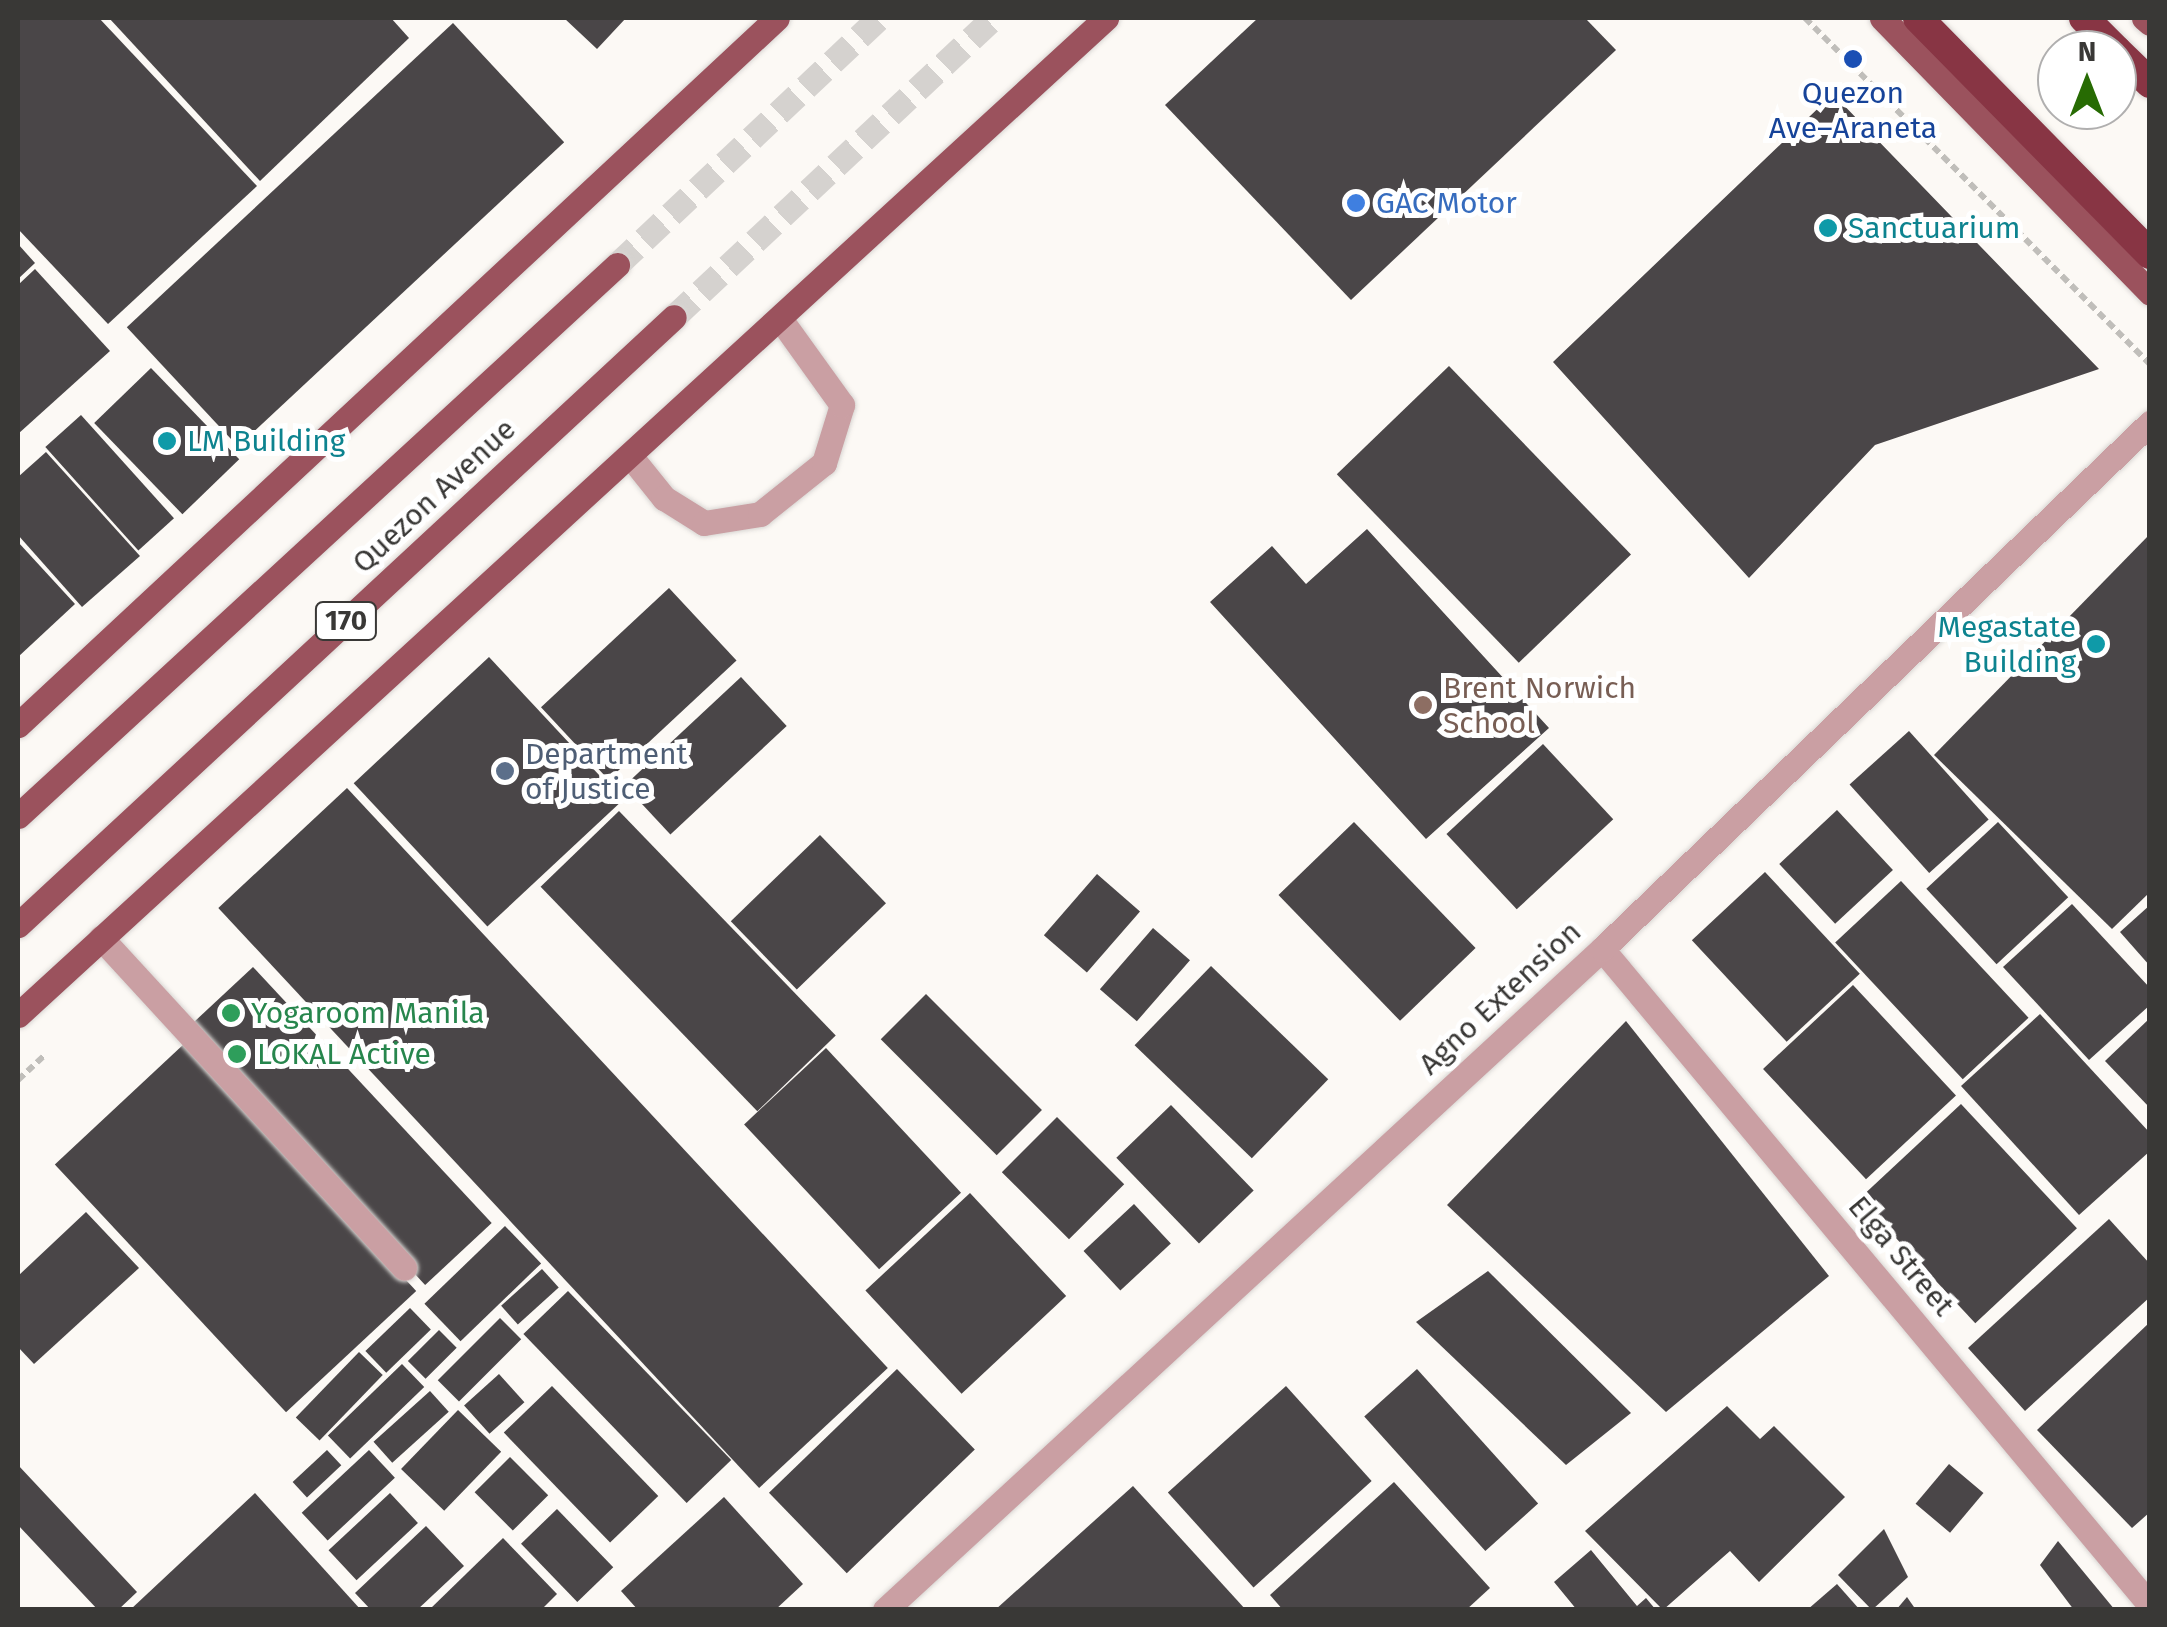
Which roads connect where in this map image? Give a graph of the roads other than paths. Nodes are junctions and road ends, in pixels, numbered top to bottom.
1 (776, 18) edge
2 (1106, 18) edge
3 (1882, 18) edge
4 (1918, 18) edge
5 (2150, 254) edge
6 (617, 265) tunnel mouth
7 (2150, 293) edge
8 (674, 318) tunnel mouth
9 (781, 320) junction
10 (2150, 423) edge
11 (631, 457) junction
12 (18, 726) edge
13 (18, 816) edge
14 (18, 925) edge
15 (101, 938) junction
16 (1602, 948) junction
17 (18, 1015) edge
18 (404, 1268) dead end
19 (2150, 1605) edge
20 (885, 1610) edge

1 - 12 main road
2 - 9 main road
3 - 7 main road
4 - 5 highway
6 - 13 main road, Quezon Avenue / 170
8 - 14 main road, Quezon Avenue / 170
9 - 11 main road
9 - 11 street
10 - 16 street, Agno Extension
11 - 15 main road
15 - 17 main road
15 - 18 street
16 - 19 street, Elga Street
16 - 20 street, Agno Extension

